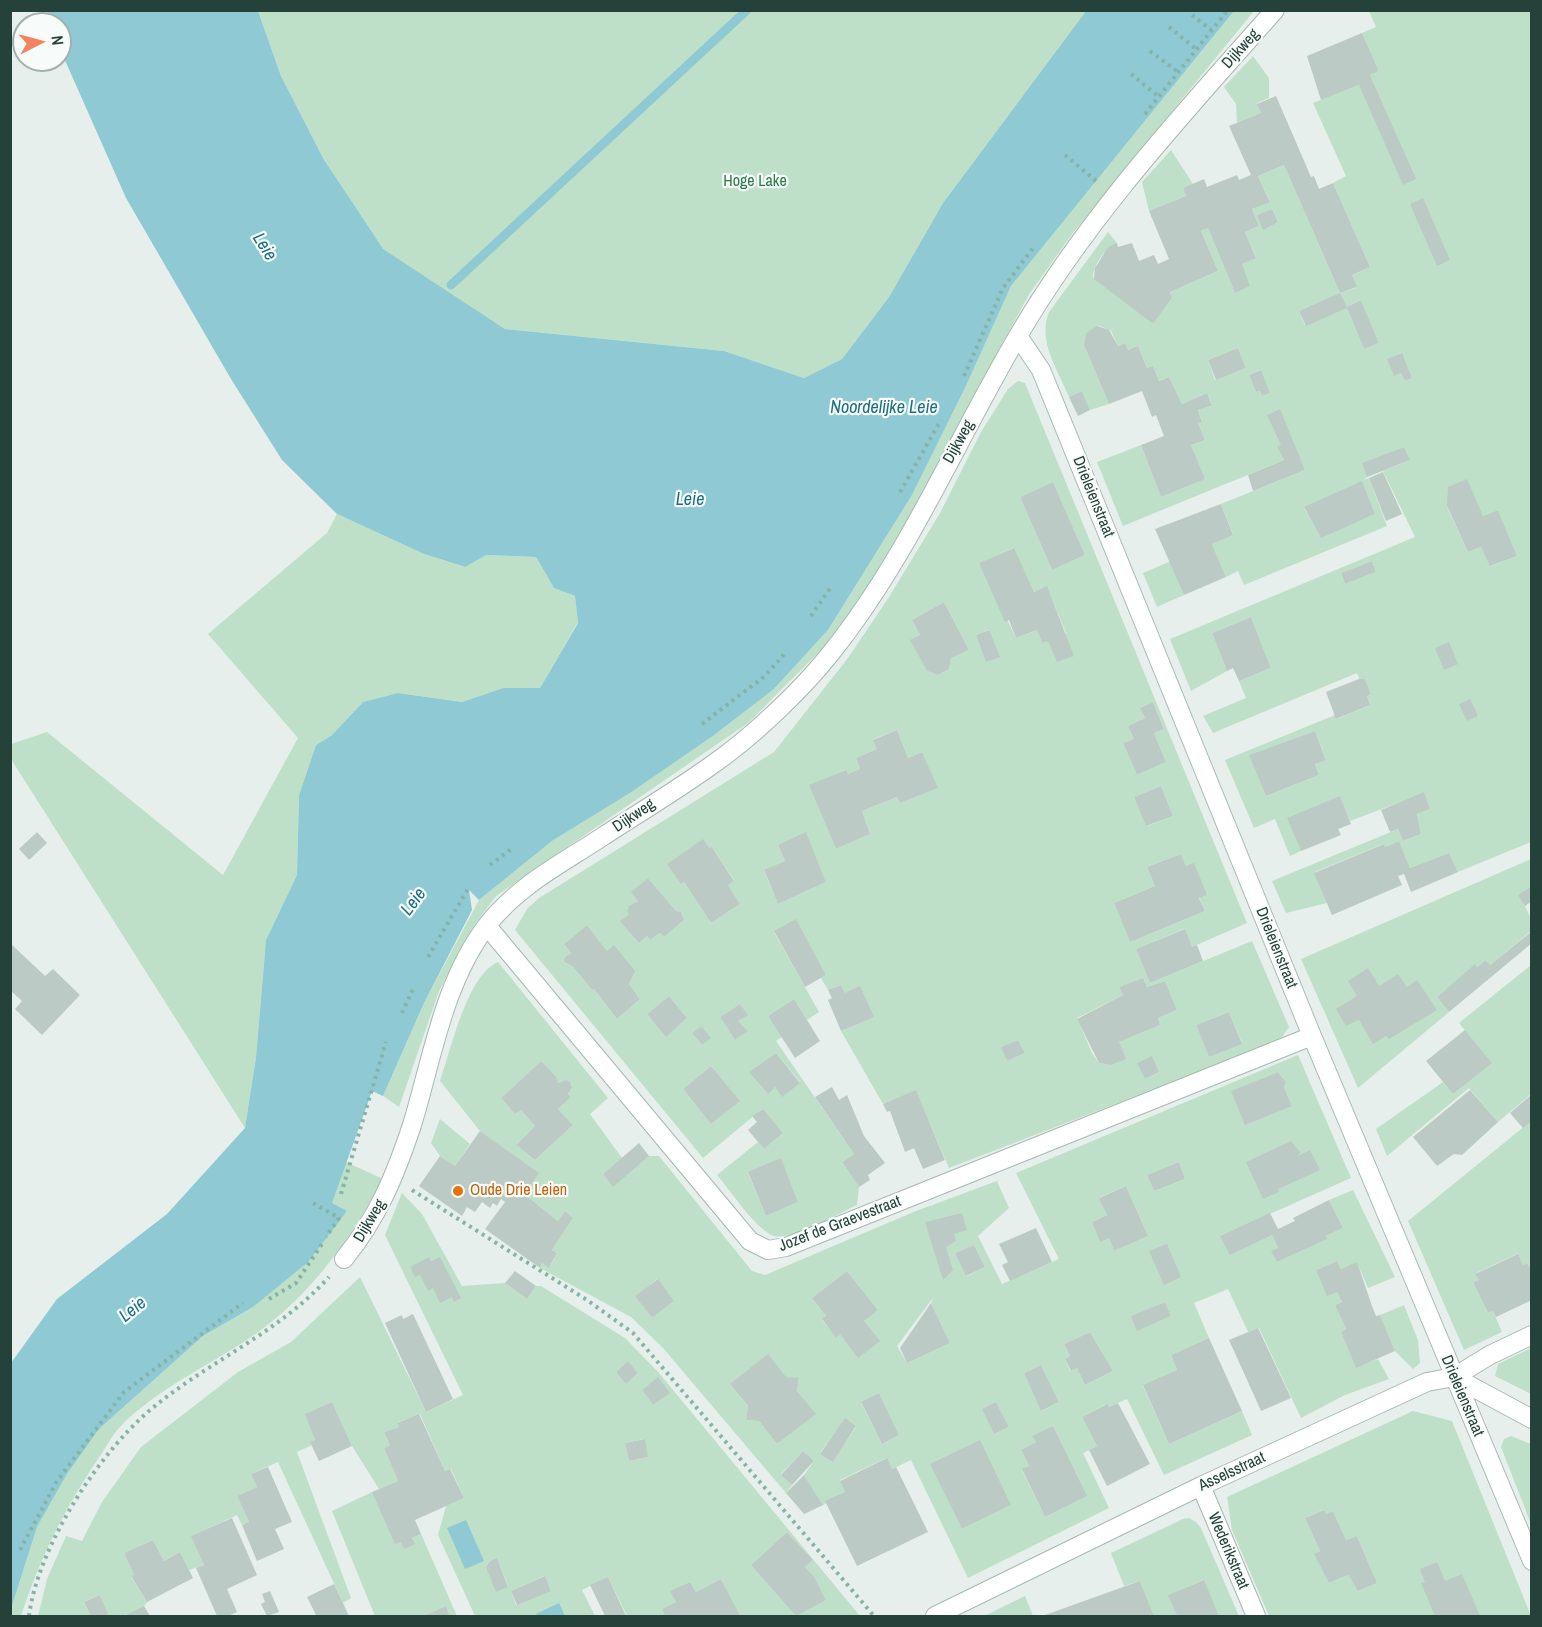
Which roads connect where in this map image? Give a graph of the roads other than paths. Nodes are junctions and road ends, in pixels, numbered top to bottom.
1 (1275, 10) edge
2 (1018, 336) junction
3 (487, 926) junction
4 (1312, 1036) junction
5 (344, 1259) road end
6 (1532, 1335) edge
7 (1454, 1377) junction
8 (1532, 1419) edge
9 (1201, 1486) junction
10 (1532, 1561) edge
11 (935, 1617) edge
12 (1256, 1617) edge

1 - 2 street, Dijkweg
2 - 3 street, Dijkweg
2 - 4 street, Drieleienstraat
3 - 4 street, Jozef de Graevestraat
3 - 5 street, Dijkweg
4 - 7 street, Drieleienstraat
6 - 7 street
7 - 8 street
7 - 9 street, Asselsstraat
7 - 10 street, Drieleienstraat
9 - 11 street, Asselsstraat
9 - 12 street, Wederikstraat

